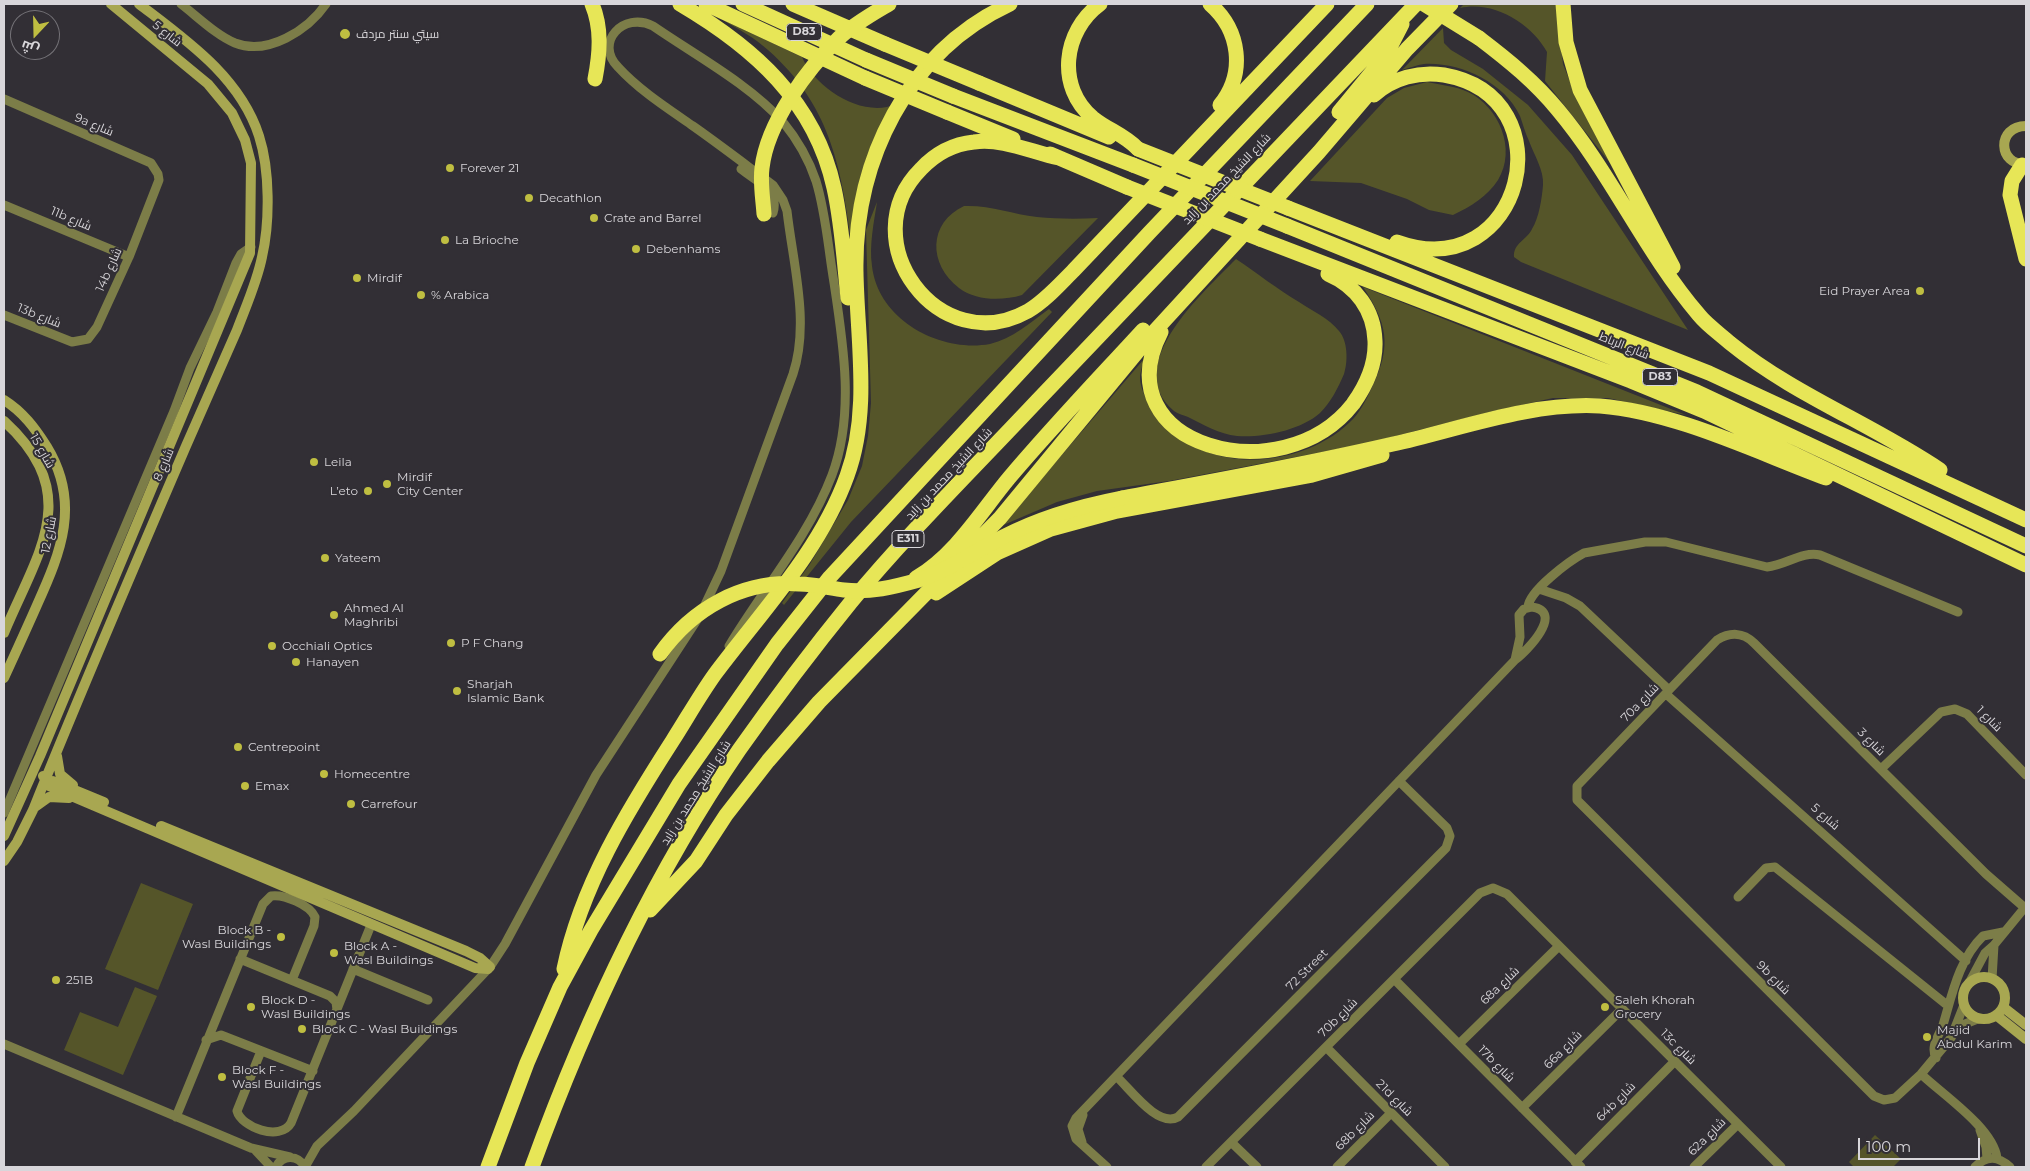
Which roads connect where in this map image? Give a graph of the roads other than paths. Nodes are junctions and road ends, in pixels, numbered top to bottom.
1 (111, 4) edge
2 (139, 4) edge
3 (181, 4) edge
4 (326, 4) edge
5 (680, 4) edge
6 (706, 4) edge
7 (743, 4) edge
8 (793, 4) edge
9 (889, 4) edge
10 (1010, 4) edge
11 (1100, 4) edge
12 (1210, 4) edge
13 (1327, 4) edge
14 (1368, 4) edge
15 (1416, 4) edge
16 (1424, 4) edge
17 (1450, 4) edge
18 (1563, 4) edge
19 (593, 7) edge
20 (1404, 16) junction
21 (220, 72) joint
22 (595, 79) dead end
23 (208, 84) joint
24 (4, 99) edge
25 (680, 118) junction
26 (2026, 126) edge
27 (1204, 132) junction
28 (1138, 149) junction
29 (1319, 152) junction
30 (1059, 158) junction
31 (2024, 164) edge
32 (157, 186) joint
33 (4, 205) edge
34 (767, 214) joint
35 (1352, 234) junction
36 (1260, 240) junction
37 (251, 247) junction
38 (129, 257) junction
39 (2026, 259) edge
40 (1178, 306) junction
41 (4, 315) edge
42 (1700, 316) junction
43 (64, 340) joint
44 (859, 363) junction
45 (6, 402) edge
46 (4, 421) edge
47 (1472, 425) junction
48 (1973, 494) junction
49 (1915, 512) junction
50 (2026, 520) edge
51 (2026, 546) edge
52 (39, 558) joint
53 (2026, 565) edge
54 (906, 583) junction
55 (110, 588) junction
56 (1539, 589) junction
57 (1528, 608) junction
58 (1958, 612) dead end
59 (893, 626) junction
60 (108, 629) junction
61 (4, 630) edge
62 (1735, 634) joint
63 (660, 654) dead end
64 (1515, 660) junction
65 (714, 675) junction
66 (4, 678) edge
67 (1667, 692) junction
68 (59, 710) junction
69 (57, 750) junction
70 (1883, 771) junction
71 (2026, 775) edge
72 (45, 779) junction
73 (1400, 781) junction
74 (28, 784) junction
75 (84, 797) junction
76 (1577, 800) joint
77 (33, 810) junction
78 (4, 813) edge
79 (4, 836) edge
80 (214, 858) junction
81 (4, 861) edge
82 (269, 870) junction
83 (1489, 888) joint
84 (1738, 897) dead end
85 (313, 899) junction
86 (2024, 908) edge
87 (387, 919) junction
88 (640, 920) junction
89 (371, 925) junction
90 (2003, 932) junction
91 (1559, 946) junction
92 (1994, 946) junction
93 (240, 959) junction
94 (1966, 961) junction
95 (489, 968) junction
96 (353, 969) junction
97 (1394, 979) junction
98 (1992, 979) junction
99 (292, 980) junction
100 (1970, 983) junction
101 (560, 987) junction
102 (428, 1000) dead end
103 (1964, 1005) junction
104 (1947, 1006) junction
105 (1622, 1009) junction
106 (337, 1010) junction
107 (2000, 1011) junction
108 (1980, 1018) junction
109 (214, 1020) junction
110 (2026, 1025) edge
111 (1953, 1034) junction
112 (221, 1035) junction
113 (2026, 1039) edge
114 (206, 1040) junction
115 (4, 1044) edge
116 (1459, 1044) junction
117 (1326, 1048) junction
118 (261, 1050) junction
119 (1936, 1058) junction
120 (1674, 1061) junction
121 (312, 1071) junction
122 (1923, 1071) junction
123 (1118, 1077) junction
124 (1522, 1108) junction
125 (1391, 1113) junction
126 (176, 1117) junction
127 (1738, 1124) junction
128 (1976, 1124) junction
129 (1232, 1142) junction
130 (251, 1148) junction
131 (290, 1157) junction
132 (1997, 1158) junction
133 (1987, 1159) junction
134 (1578, 1164) edge
135 (271, 1167) edge
136 (276, 1167) edge
137 (305, 1167) edge
138 (488, 1167) edge
139 (532, 1167) edge
140 (1107, 1167) edge
141 (1206, 1167) edge
142 (1257, 1167) edge
143 (1337, 1167) edge
144 (1445, 1167) edge
145 (1694, 1167) edge
146 (1781, 1167) edge
147 (1975, 1167) edge
148 (2010, 1167) edge

1 - 23 street, شارع 5
2 - 21 street, شارع 5
3 - 4 street
5 - 44 highway
6 - 30 highway, bridge
7 - 51 highway, شارع الرباط / D83, bridge
8 - 28 highway, شارع الرباط / D83, bridge
9 - 34 highway, bridge
10 - 44 highway
11 - 28 highway
12 - 27 highway
13 - 27 highway
14 - 101 highway, شارع الشيخ محمد بن زايد / E311
15 - 20 highway, شارع الشيخ محمد بن زايد / E311
16 - 42 highway, bridge
17 - 29 highway
18 - 42 highway
19 - 22 highway
20 - 54 highway
20 - 88 highway, شارع الشيخ محمد بن زايد / E311
21 - 60 street, شارع 8
23 - 37 street, شارع 8
24 - 32 street, 9a شارع
25 - 34 street
25 - 65 street
25 - 95 street
26 - 31 street
27 - 30 highway
28 - 35 highway, شارع الرباط / D83, bridge
29 - 35 highway
29 - 40 highway
30 - 36 highway, bridge
31 - 39 highway
32 - 38 street, 14b شارع
33 - 38 street, 11b شارع
35 - 48 highway, شارع الرباط / D83
36 - 40 highway
36 - 49 highway
37 - 55 street, شارع 8
37 - 78 street
38 - 43 street, 14b شارع
40 - 59 highway
41 - 43 street, 13b شارع
42 - 48 highway
44 - 65 highway
45 - 66 street, شارع 12
46 - 52 street, شارع 15
47 - 49 highway
47 - 54 highway, bridge
47 - 59 highway
48 - 50 highway, شارع الرباط / D83
49 - 53 highway
52 - 61 street, شارع 12
54 - 63 highway, bridge
55 - 60 street
55 - 68 street, شارع 8
56 - 57 street
56 - 58 street
56 - 67 street, شارع 5
57 - 64 street
57 - 64 street
59 - 88 highway
60 - 69 street, شارع 8
62 - 67 street, 70a شارع
62 - 70 street, شارع 3
64 - 73 street
65 - 101 highway
67 - 76 street, 70a شارع
67 - 94 street, شارع 5
68 - 72 street
68 - 74 street, شارع 8
69 - 72 street, شارع 8
69 - 75 street
70 - 71 street, شارع 1
70 - 86 street, شارع 3
72 - 74 street
72 - 75 street
72 - 77 street, شارع 8
73 - 123 street
73 - 123 street, 72 Street
74 - 79 street, شارع 8
75 - 77 street
75 - 80 street
75 - 82 street
76 - 122 street, 9b شارع
77 - 81 street, شارع 8
80 - 82 street
80 - 85 street
82 - 87 street
83 - 91 street, 13c شارع
83 - 97 street, 70b شارع
84 - 104 street
85 - 87 street
85 - 89 street
86 - 90 street
87 - 95 street
88 - 139 highway, شارع الشيخ محمد بن زايد / E311
89 - 95 street
89 - 96 street
90 - 92 street
90 - 94 street
91 - 105 street, 13c شارع
91 - 116 street, 68a شارع
92 - 98 street
92 - 100 street
93 - 99 street
93 - 99 street
93 - 109 street
94 - 104 street
95 - 137 street
96 - 102 street
96 - 106 street
97 - 116 street, 17b شارع
97 - 117 street, 70b شارع
98 - 100 street
98 - 107 street
99 - 106 street
100 - 103 street
101 - 138 highway, شارع الشيخ محمد بن زايد / E311
103 - 108 street
103 - 111 street, 9b شارع
104 - 119 street
105 - 120 street, 13c شارع
105 - 124 street, 66a شارع
106 - 121 street
107 - 108 street
107 - 110 street
107 - 113 street
108 - 111 street, 9b شارع
109 - 112 street
109 - 114 street
111 - 119 street, 9b شارع
112 - 114 street
112 - 118 street
114 - 126 street
115 - 126 street
116 - 124 street, 17b شارع
117 - 125 street, 21d شارع
117 - 129 street, 70b شارع
118 - 121 street
118 - 121 street
119 - 122 street, 9b شارع
120 - 127 street, 13c شارع
120 - 134 street, 64b شارع
122 - 128 street
123 - 140 street
124 - 134 street, 17b شارع
125 - 143 street, 68b شارع
125 - 144 street, 21d شارع
126 - 130 street
127 - 145 street, 62a شارع
127 - 146 street, 13c شارع
128 - 132 street
128 - 133 street
129 - 141 street, 70b شارع
129 - 142 street
130 - 131 street
130 - 135 street
131 - 136 street
131 - 137 street
132 - 133 street
132 - 148 street
133 - 147 street

